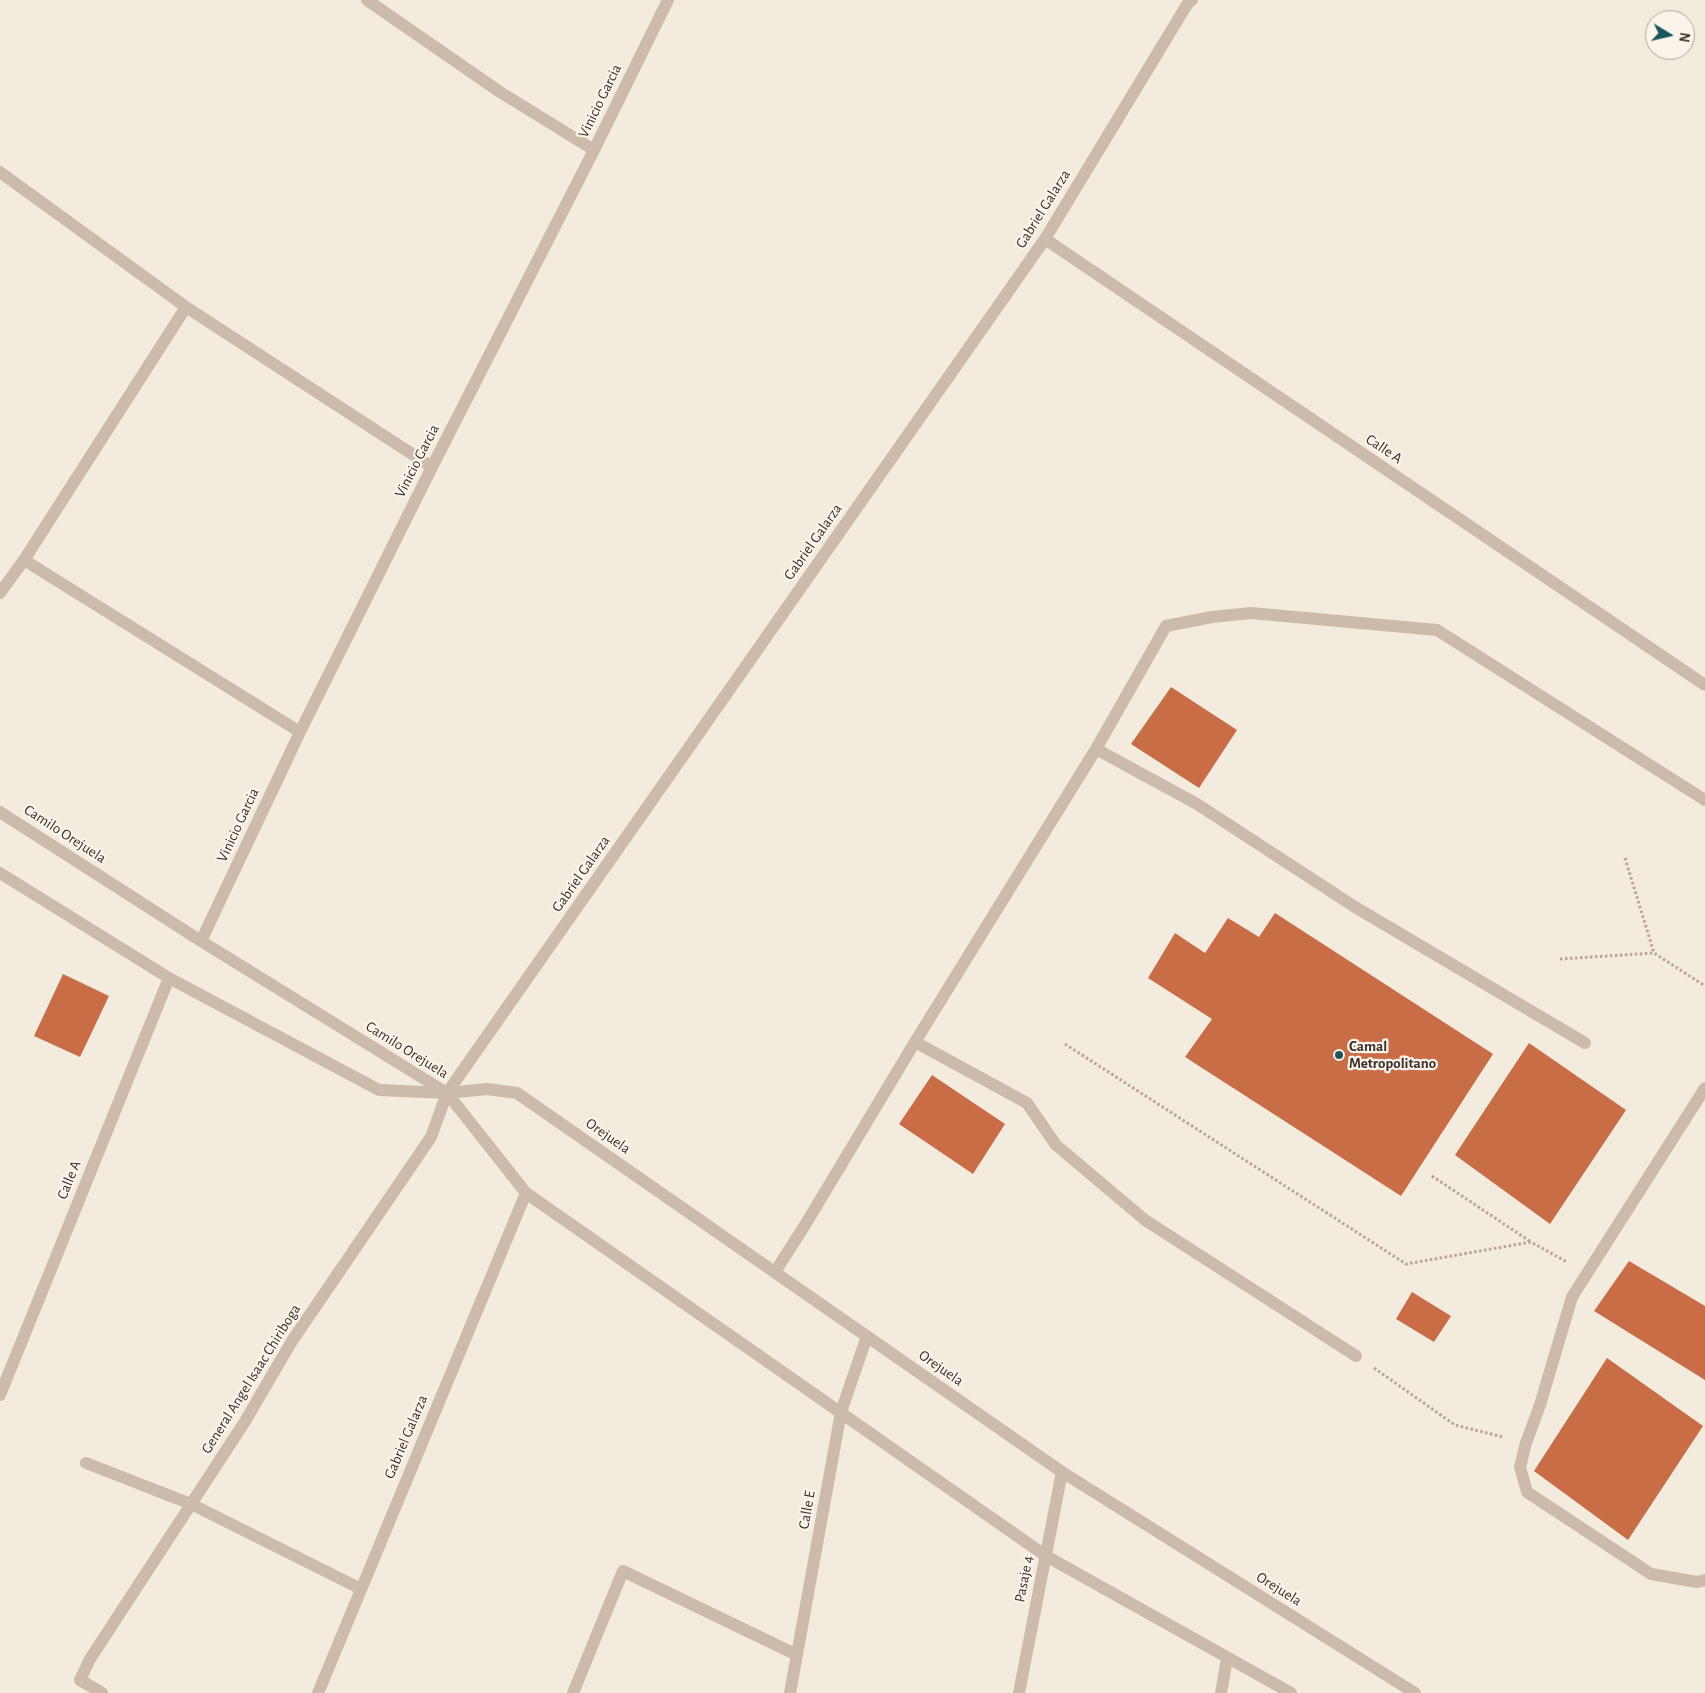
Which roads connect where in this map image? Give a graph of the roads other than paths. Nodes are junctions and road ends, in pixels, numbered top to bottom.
1 (367, 0) edge
2 (668, 0) edge
3 (1188, 1) edge
4 (594, 150) junction
5 (0, 172) edge
6 (1045, 239) junction
7 (186, 307) junction
8 (432, 466) junction
9 (24, 560) junction
10 (0, 592) edge
11 (1705, 685) edge
12 (300, 732) junction
13 (1096, 749) junction
14 (1705, 800) edge
15 (0, 812) edge
16 (0, 873) edge
17 (201, 941) junction
18 (169, 978) junction
19 (915, 1042) junction
20 (1585, 1043) dead end
21 (1705, 1088) edge
22 (447, 1093) junction
23 (526, 1193) junction
24 (775, 1272) junction
25 (867, 1336) junction
26 (1356, 1356) road end
27 (0, 1395) edge
28 (841, 1412) junction
29 (86, 1463) dead end
30 (1062, 1472) junction
31 (191, 1504) junction
32 (1046, 1556) junction
33 (1705, 1580) edge
34 (361, 1589) junction
35 (797, 1655) junction
36 (1227, 1659) junction
37 (102, 1693) edge
38 (318, 1693) edge
39 (573, 1693) edge
40 (790, 1693) edge
41 (1019, 1693) edge
42 (1221, 1693) edge
43 (1291, 1693) edge
44 (1415, 1693) edge

1 - 4 street
2 - 4 street, Vinicio Garcia
3 - 6 street, Gabriel Galarza
4 - 8 street, Vinicio Garcia
5 - 7 street
6 - 11 street, Calle A
6 - 22 street, Gabriel Galarza
7 - 8 street
7 - 9 street
8 - 12 street, Vinicio Garcia
9 - 10 street
9 - 12 street
12 - 17 street, Vinicio Garcia
13 - 14 street
13 - 19 street
13 - 20 street
15 - 17 street, Camilo Orejuela
16 - 18 street, Camilo Orejuela
17 - 22 street, Camilo Orejuela
18 - 22 street, Camilo Orejuela
18 - 27 street, Calle A
19 - 24 street
19 - 26 street
21 - 33 street
22 - 23 street
22 - 24 street, Orejuela
22 - 31 street, General Angel Isaac Chiriboga
23 - 28 street
23 - 34 street, Gabriel Galarza
24 - 25 street, Orejuela
25 - 28 street, Calle E
25 - 30 street, Orejuela
28 - 32 street
28 - 35 street, Calle E
29 - 31 street
30 - 32 street, Pasaje 4
30 - 44 street, Orejuela
31 - 34 street
31 - 37 street, General Angel Isaac Chiriboga
32 - 36 street
32 - 41 street, Pasaje 4
34 - 38 street, Gabriel Galarza
35 - 39 street
35 - 40 street, Calle E
36 - 42 street
36 - 43 street

